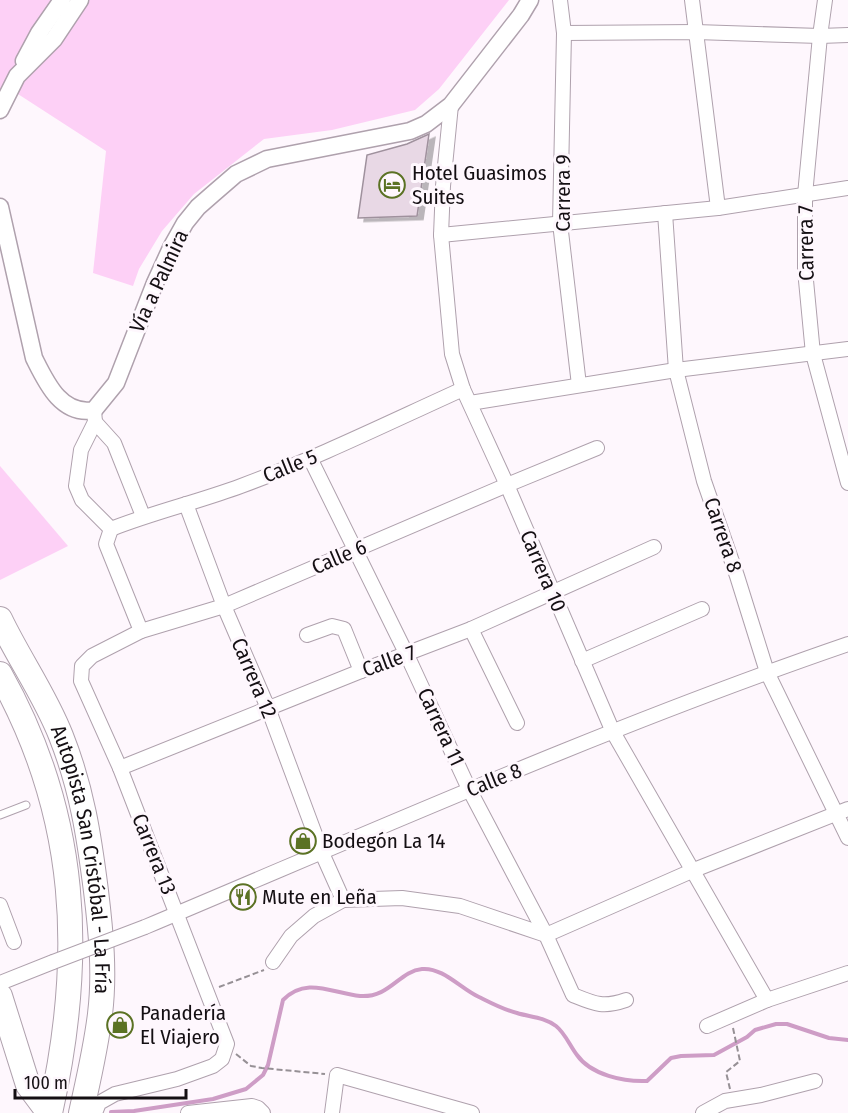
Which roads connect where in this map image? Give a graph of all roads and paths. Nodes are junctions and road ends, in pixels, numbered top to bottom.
1 (62, 0) edge
2 (80, 0) edge
3 (530, 0) edge
4 (560, 0) edge
5 (692, 0) edge
6 (825, 0) edge
7 (696, 32) junction
8 (564, 33) junction
9 (848, 35) edge
10 (820, 36) junction
11 (17, 76) junction
12 (451, 105) junction
13 (0, 110) edge
14 (848, 189) edge
15 (805, 195) junction
16 (0, 207) edge
17 (718, 208) junction
18 (665, 213) junction
19 (560, 223) junction
20 (441, 235) junction
21 (848, 349) edge
22 (813, 354) junction
23 (676, 370) junction
24 (579, 385) junction
25 (463, 388) junction
26 (470, 403) junction
27 (94, 416) junction
28 (597, 448) dead end
29 (310, 458) junction
30 (848, 483) edge
31 (507, 485) junction
32 (186, 504) junction
33 (143, 516) junction
34 (111, 529) junction
35 (654, 547) dead end
36 (356, 549) junction
37 (552, 592) junction
38 (224, 606) junction
39 (702, 609) dead end
40 (0, 619) edge
41 (471, 629) junction
42 (141, 631) junction
43 (307, 636) dead end
44 (848, 644) edge
45 (407, 655) junction
46 (582, 661) junction
47 (82, 666) joint
48 (361, 670) junction
49 (767, 672) junction
50 (0, 674) edge
51 (268, 708) junction
52 (517, 723) dead end
53 (613, 732) junction
54 (120, 768) junction
55 (469, 789) junction
56 (26, 805) dead end
57 (841, 812) edge
58 (0, 815) edge
59 (848, 838) edge
60 (321, 853) junction
61 (694, 870) junction
62 (343, 900) junction
63 (0, 905) edge
64 (178, 914) junction
65 (546, 935) junction
66 (14, 942) dead end
67 (273, 962) joint
68 (848, 973) edge
69 (0, 983) edge
70 (205, 992) junction
71 (0, 996) edge
72 (626, 1000) dead end
73 (767, 1000) junction
74 (707, 1026) dead end
75 (735, 1035) dead end
76 (227, 1044) junction
77 (337, 1075) junction
78 (814, 1081) dead end
79 (729, 1104) edge
80 (49, 1113) edge
81 (81, 1113) edge
82 (95, 1113) edge
83 (188, 1113) edge
84 (263, 1113) edge
85 (332, 1113) edge
86 (472, 1113) edge
87 (703, 1113) edge

1 - 11 street
2 - 11 street
3 - 12 street, Vía a Palmira
4 - 8 street, Carrera 9
5 - 7 street
6 - 10 street, Carrera 7
7 - 8 street
7 - 10 street
7 - 17 street
8 - 19 street, Carrera 9
9 - 10 street
10 - 15 street, Carrera 7
11 - 13 street
12 - 20 street, Carrera 10
12 - 27 street, Vía a Palmira
14 - 15 street
15 - 17 street
15 - 22 street, Carrera 7
16 - 27 street
17 - 18 street
18 - 19 street
18 - 23 street, Carrera 8
19 - 20 street
19 - 24 street, Carrera 9
20 - 25 street, Carrera 10
21 - 22 street
22 - 23 street
22 - 30 street, Carrera 7
23 - 24 street
23 - 49 street, Carrera 8
24 - 26 street
25 - 26 street, Carrera 10
25 - 29 street, Calle 5
26 - 31 street, Carrera 10
27 - 33 street
27 - 34 street
28 - 31 street, Calle 6
29 - 32 street, Calle 5
29 - 36 street, Carrera 11
31 - 36 street, Calle 6
31 - 37 street, Carrera 10
32 - 33 street, Calle 5
32 - 38 street, Carrera 12
33 - 34 street, Calle 5
34 - 42 street
35 - 37 street, Calle 7
36 - 38 street, Calle 6
36 - 45 street, Carrera 11
37 - 41 street, Calle 7
37 - 46 street, Carrera 10
38 - 42 street, Calle 6
38 - 51 street, Carrera 12
39 - 46 street
40 - 81 highway, Autopista San Cristóbal - La Fría
41 - 45 street, Calle 7
41 - 52 street
42 - 47 street, Calle 6
43 - 48 street
44 - 49 street, Calle 8
45 - 48 street, Calle 7
45 - 55 street, Carrera 11
46 - 53 street, Carrera 10
47 - 54 street, Carrera 13
48 - 51 street, Calle 7
49 - 53 street, Calle 8
49 - 57 street, Carrera 8
50 - 80 highway, Autopista San Cristóbal - La Fría
51 - 54 street, Calle 7
51 - 60 street, Carrera 12
53 - 55 street, Calle 8
53 - 61 street, Carrera 10
54 - 64 street, Carrera 13
55 - 60 street, Calle 8
55 - 65 street, Carrera 11
56 - 58 lane
57 - 59 street, Carrera 8
57 - 61 street
60 - 62 street, Carrera 12
60 - 64 street, Calle 8
61 - 65 street
61 - 73 street, Carrera 10
62 - 65 street
62 - 67 street
63 - 66 street
64 - 69 street, Calle 8, bridge
64 - 70 street, Carrera 13
65 - 72 street, Carrera 11
67 - 70 path
68 - 73 street
70 - 76 street, Carrera 13
71 - 80 highway
73 - 74 street
75 - 79 path
76 - 77 path
76 - 82 street
77 - 85 street
77 - 86 street
78 - 79 street
79 - 87 street
83 - 84 street

